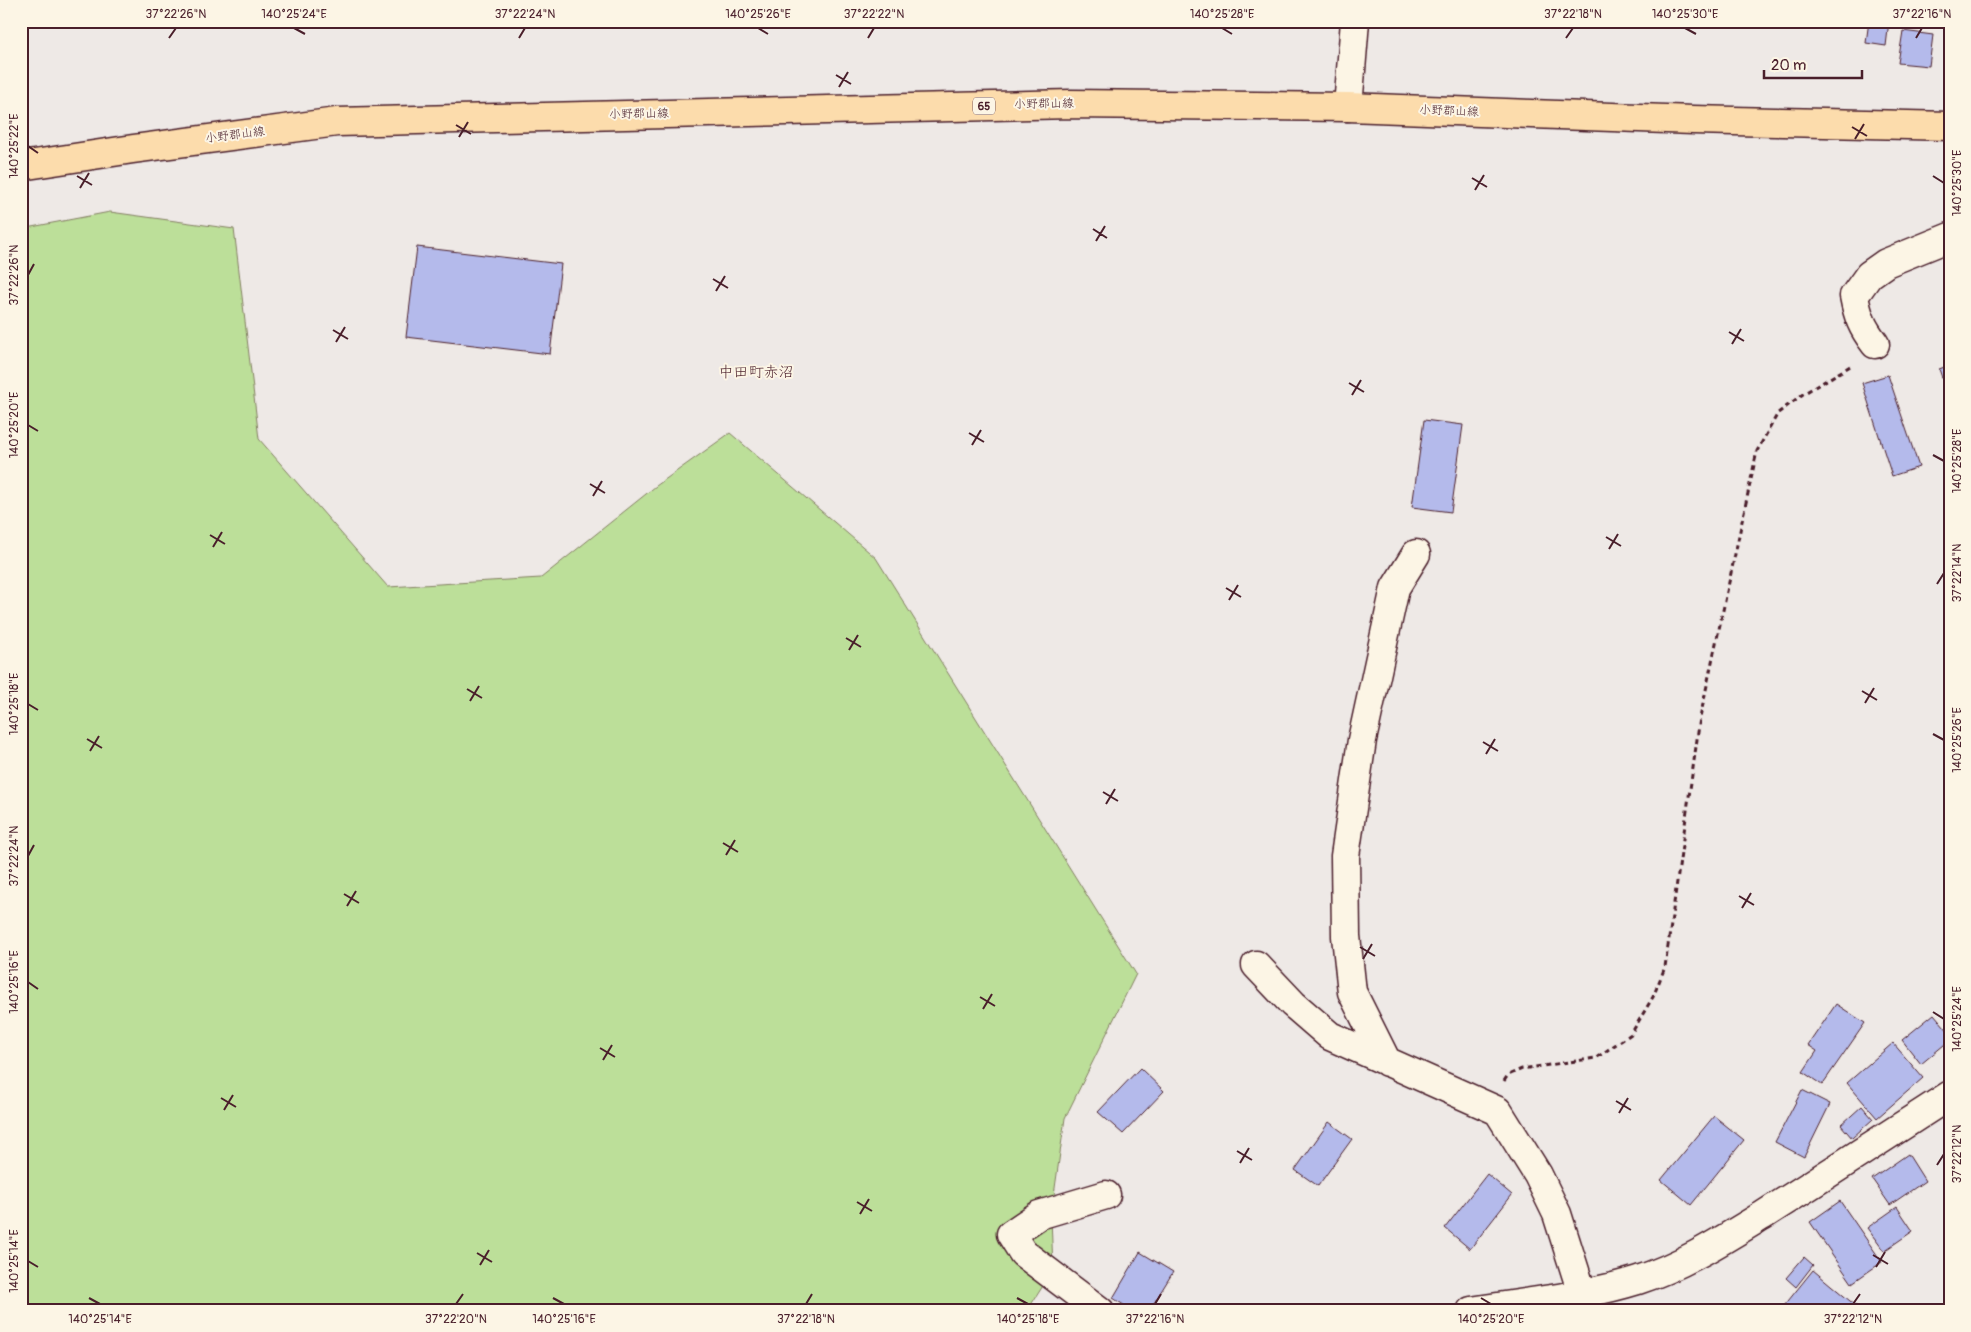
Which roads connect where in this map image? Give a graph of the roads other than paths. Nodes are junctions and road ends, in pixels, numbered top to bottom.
1 (1355, 21) edge
2 (1348, 107) junction
3 (1950, 126) edge
4 (21, 166) edge
5 (1950, 237) edge
6 (1875, 344) road end
7 (1416, 554) dead end
8 (1256, 965) dead end
9 (1387, 1062) junction
10 (1950, 1095) edge
11 (1106, 1195) dead end
12 (1582, 1293) junction
13 (1100, 1311) edge
14 (1471, 1311) edge

1 - 2 street
2 - 3 main road, 小野郡山線 / 65
2 - 4 main road, 小野郡山線 / 65
5 - 6 street
7 - 9 street
8 - 9 street
9 - 12 street
10 - 12 street
11 - 13 street
12 - 14 street

